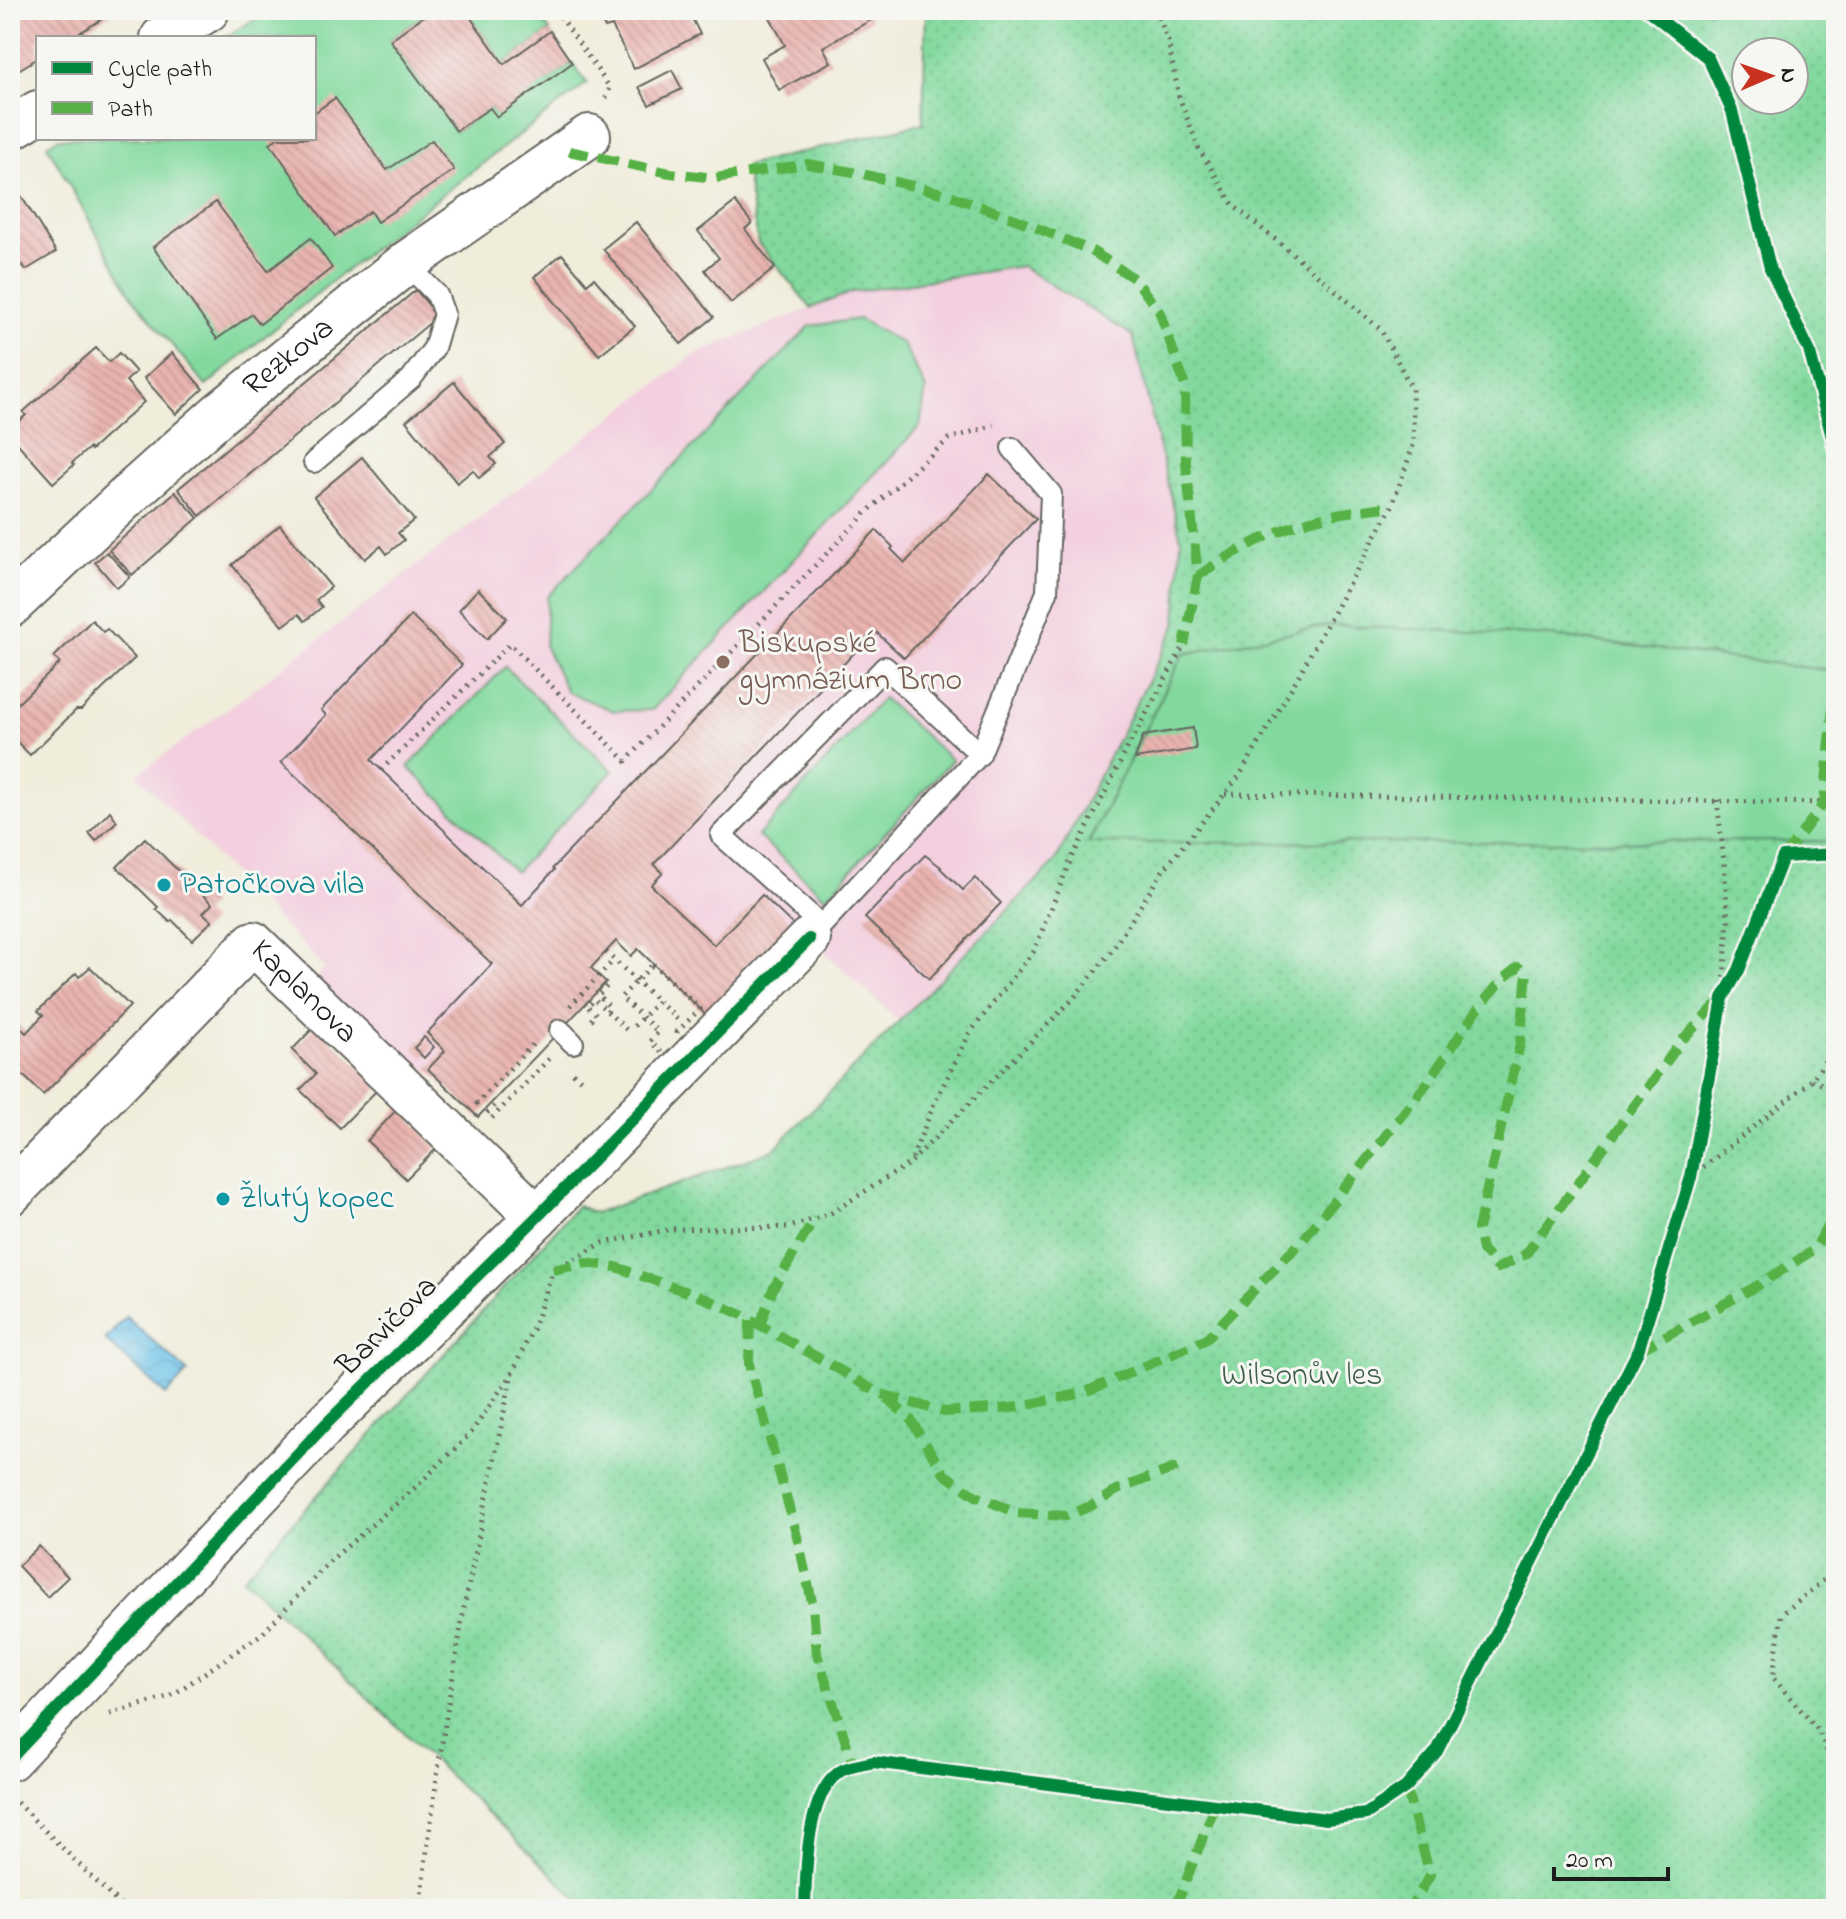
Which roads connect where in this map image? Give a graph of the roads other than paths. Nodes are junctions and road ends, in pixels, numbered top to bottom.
1 (208, 10) edge
2 (165, 36) edge
3 (36, 113) edge
4 (10, 129) edge
5 (589, 136) dead end
6 (406, 263) junction
7 (1012, 448) road end
8 (314, 462) dead end
9 (10, 606) edge
10 (980, 754) junction
11 (815, 932) junction
12 (10, 1194) edge
13 (537, 1217) junction
14 (10, 1759) edge

1 - 2 street
3 - 4 street
5 - 6 street, Rezkova
6 - 8 lane
6 - 9 street, Rezkova
7 - 10 lane
10 - 11 lane
10 - 11 lane
11 - 13 street, Barvičova
12 - 13 street, Kaplanova
13 - 14 street, Barvičova

